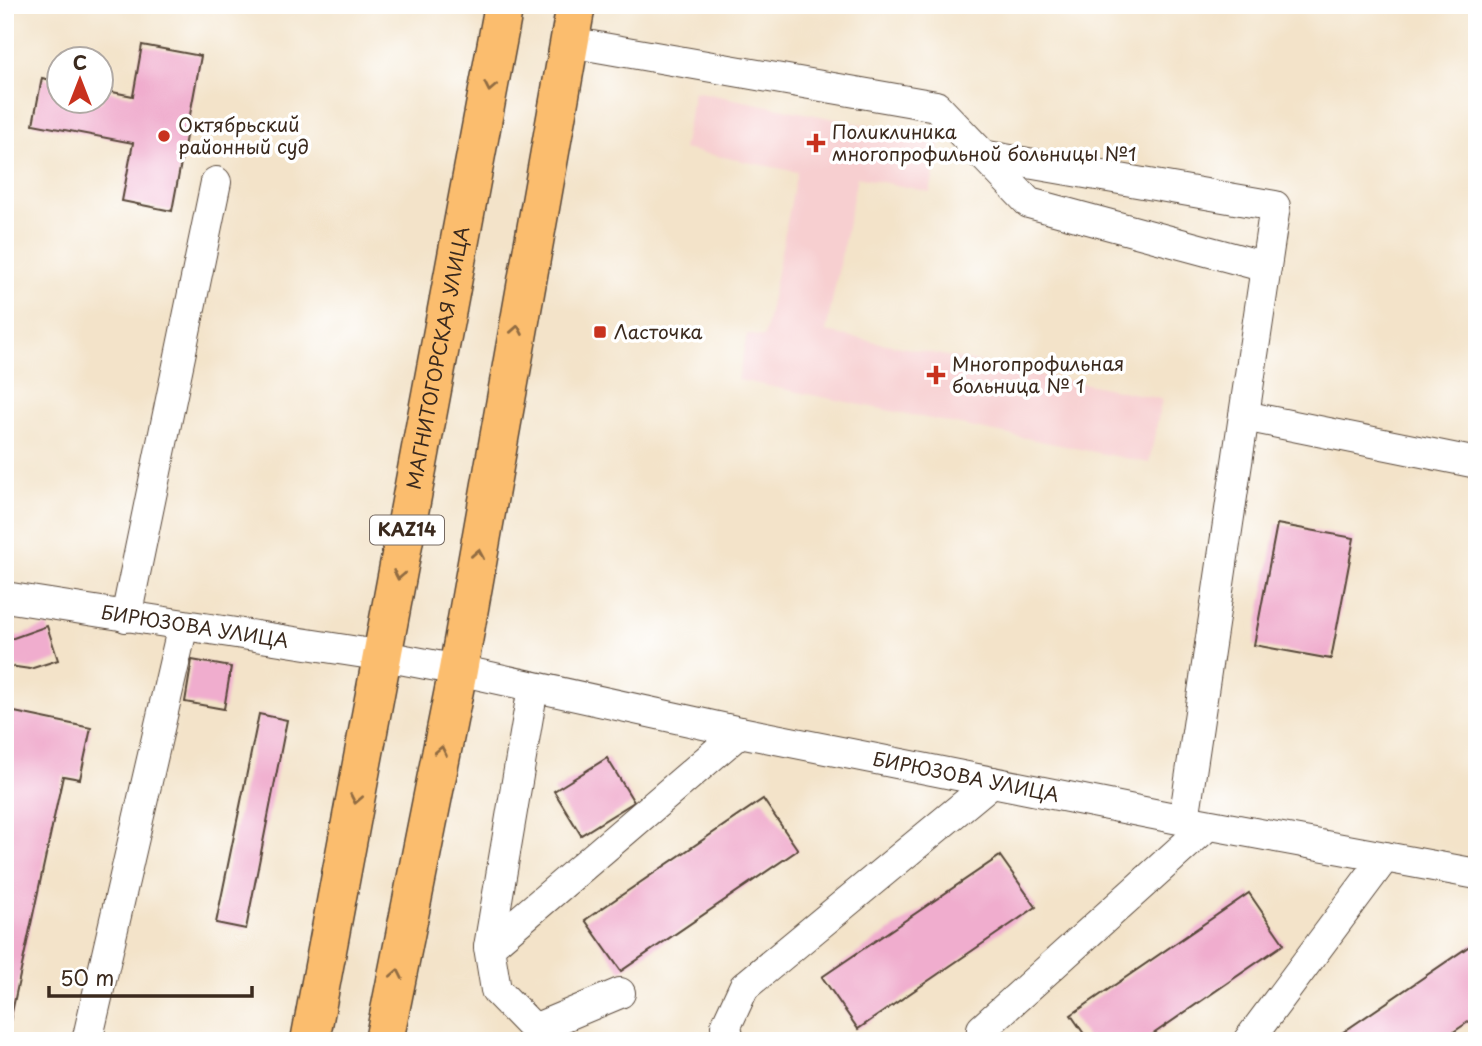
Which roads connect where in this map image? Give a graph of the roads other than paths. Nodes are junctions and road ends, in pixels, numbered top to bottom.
1 (504, 5) edge
2 (576, 5) edge
3 (569, 42) junction
4 (982, 155) junction
5 (216, 183) dead end
6 (1266, 267) junction
7 (1244, 416) junction
8 (1477, 463) edge
9 (5, 597) edge
10 (127, 617) junction
11 (183, 625) junction
12 (384, 656) junction
13 (458, 670) junction
14 (533, 687) junction
15 (740, 732) junction
16 (992, 782) junction
17 (1196, 822) junction
18 (1385, 857) junction
19 (1477, 874) edge
20 (489, 947) junction
21 (620, 993) dead end
22 (87, 1041) edge
23 (310, 1041) edge
24 (384, 1041) edge
25 (729, 1041) edge
26 (981, 1041) edge
27 (1248, 1041) edge

1 -> 12 main road, МАГНИТОГОРСКАЯ УЛИЦА / KAZ14
2 - 3 main road
3 - 4 street
13 -> 3 main road
4 - 6 street
4 - 6 street
5 - 10 street
6 - 7 street
7 - 8 street
7 - 17 street
9 - 10 street, БИРЮЗОВА УЛИЦА
10 - 11 street, БИРЮЗОВА УЛИЦА
11 - 12 street, БИРЮЗОВА УЛИЦА
11 - 22 street
12 - 13 street, БИРЮЗОВА УЛИЦА
12 -> 23 main road, МАГНИТОГОРСКАЯ УЛИЦА / KAZ14
13 - 14 street, БИРЮЗОВА УЛИЦА
24 -> 13 main road
14 - 15 street, БИРЮЗОВА УЛИЦА
14 - 20 street
15 - 16 street, БИРЮЗОВА УЛИЦА
15 - 20 street
16 - 17 street, БИРЮЗОВА УЛИЦА
16 - 25 street
17 - 18 street, БИРЮЗОВА УЛИЦА
17 - 26 street
18 - 19 street, БИРЮЗОВА УЛИЦА
18 - 27 street
20 - 21 street

